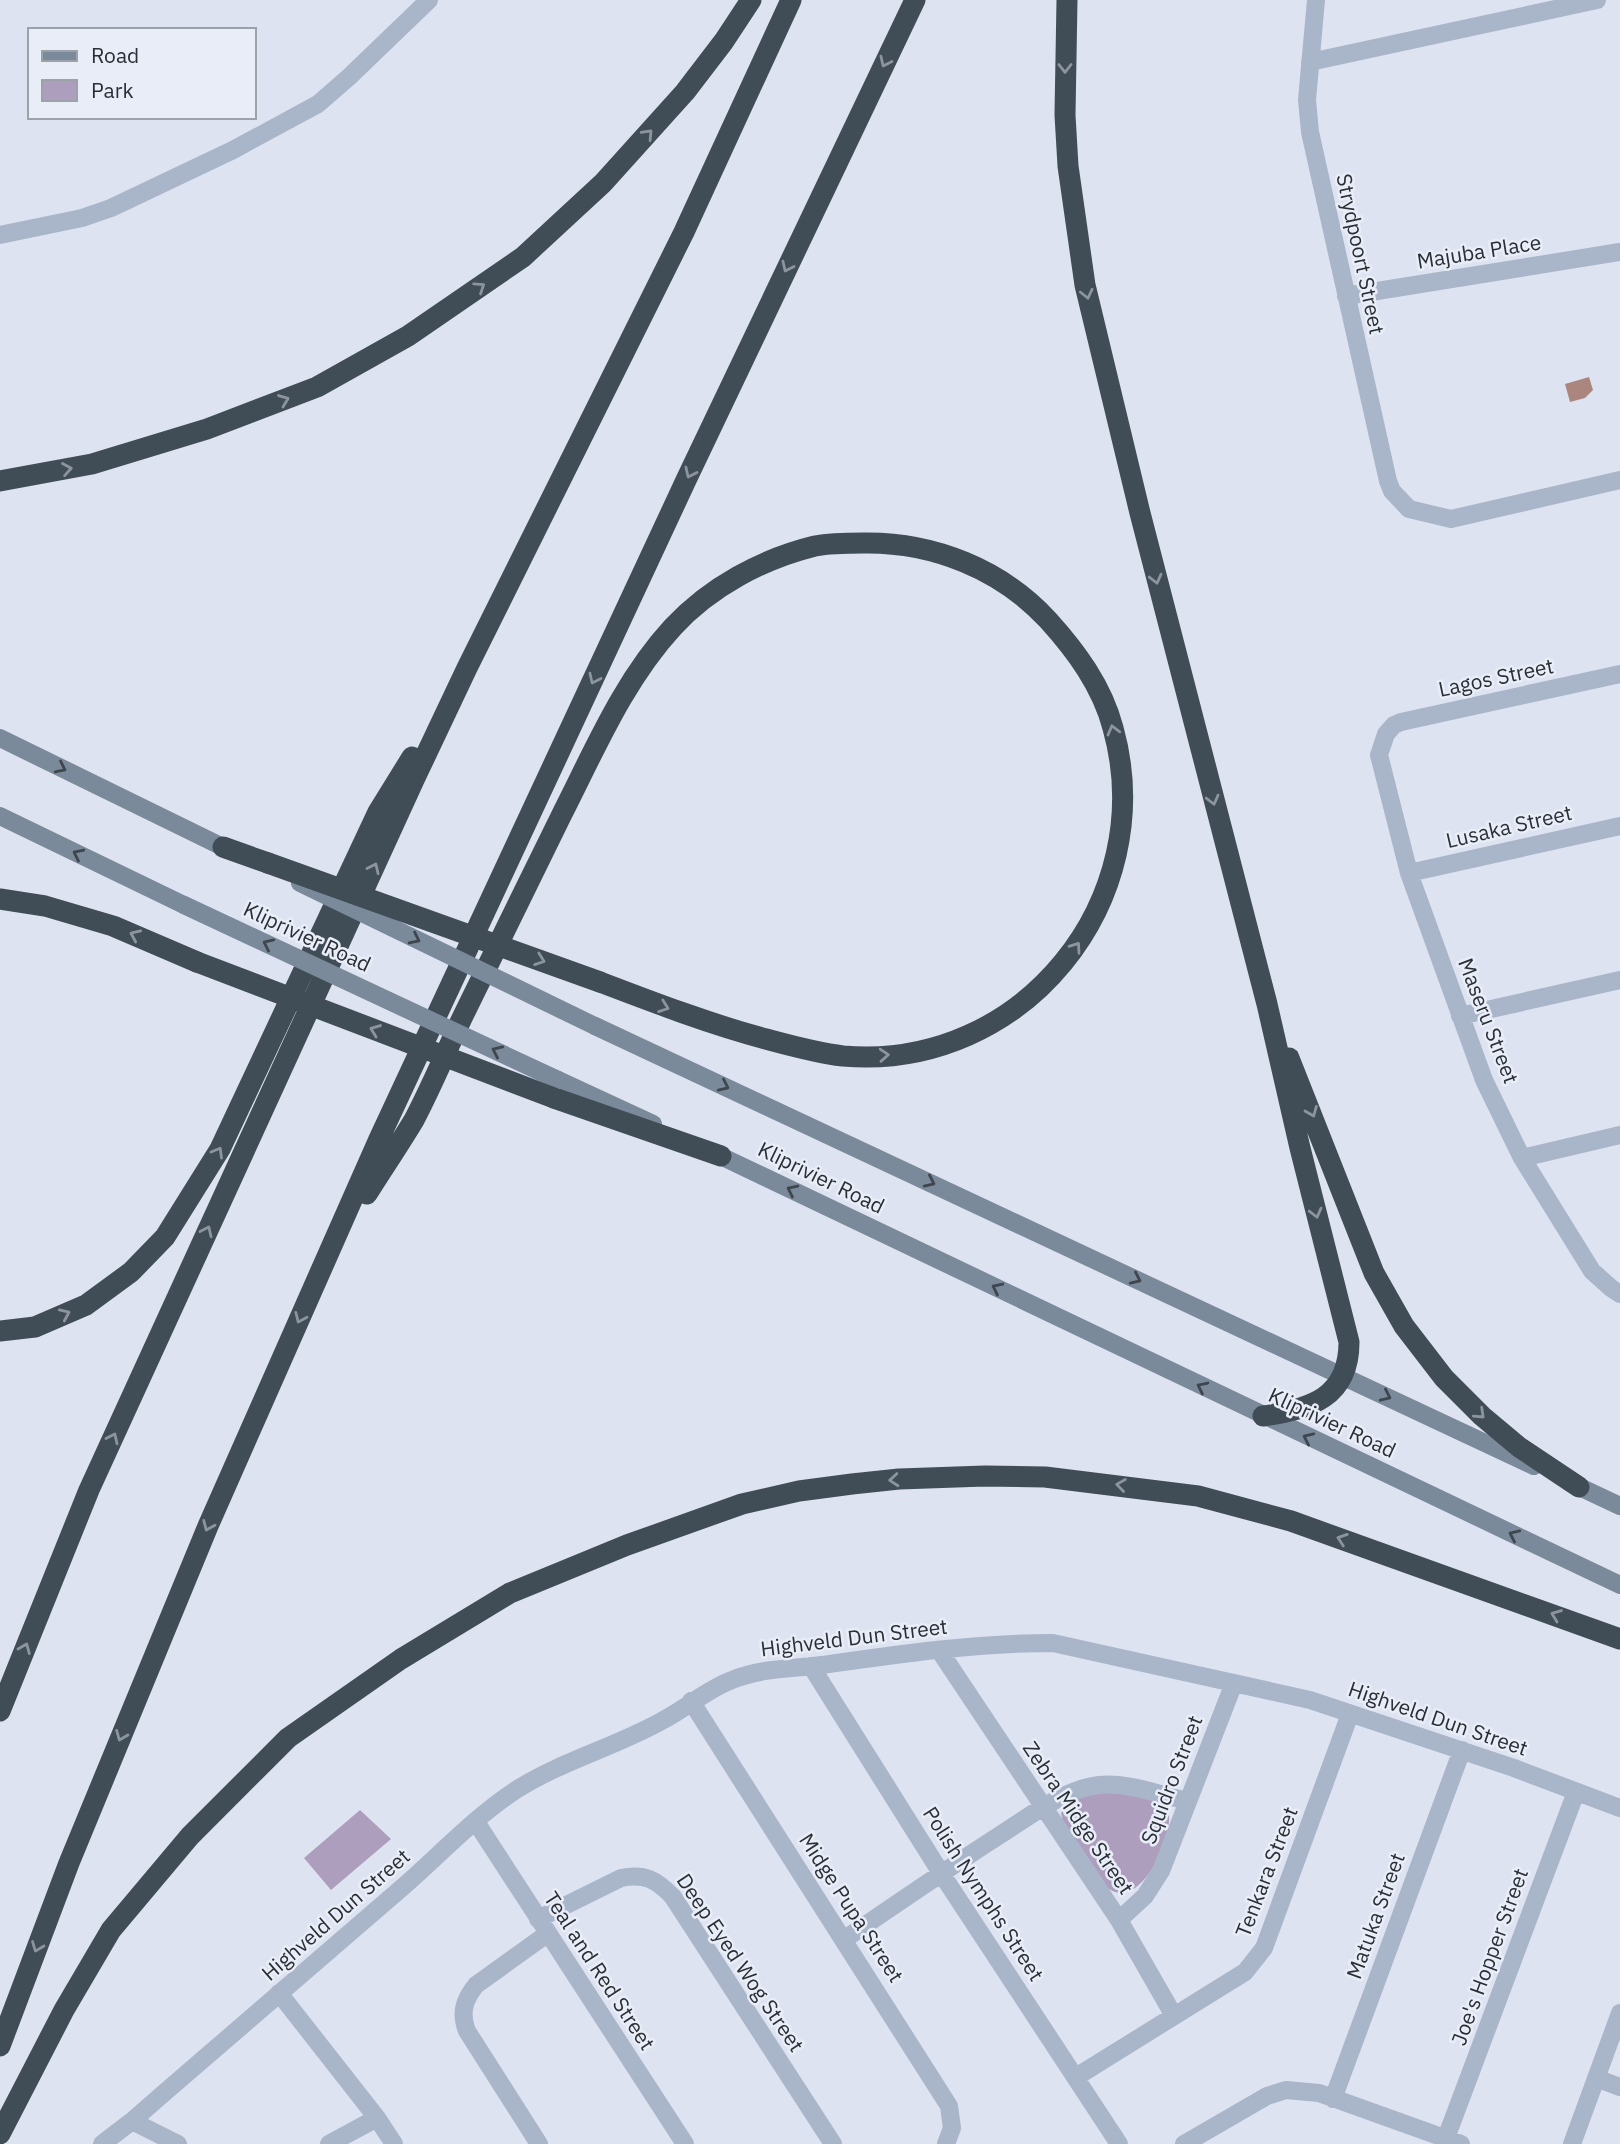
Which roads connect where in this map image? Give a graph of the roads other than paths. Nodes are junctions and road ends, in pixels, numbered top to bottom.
1 (429, 0) edge
2 (751, 0) edge
3 (792, 0) edge
4 (915, 0) edge
5 (1067, 0) edge
6 (1316, 0) edge
7 (1597, 0) edge
8 (1310, 62) junction
9 (0, 235) edge
10 (1620, 252) edge
11 (1346, 296) junction
12 (1620, 480) edge
13 (0, 481) edge
14 (467, 668) junction
15 (1620, 674) edge
16 (1386, 734) joint
17 (0, 738) edge
18 (0, 816) edge
19 (1620, 825) edge
20 (223, 847) joint
21 (267, 865) junction
22 (1409, 873) junction
23 (0, 899) edge
24 (1620, 980) edge
25 (1267, 1004) junction
26 (1460, 1016) junction
27 (556, 1089) junction
28 (1620, 1135) edge
29 (721, 1156) joint
30 (1522, 1158) junction
31 (328, 1255) junction
32 (1620, 1294) edge
33 (0, 1331) edge
34 (1344, 1376) junction
35 (1263, 1416) junction
36 (1579, 1487) junction
37 (1620, 1506) edge
38 (1620, 1585) edge
39 (1620, 1639) edge
40 (939, 1650) junction
41 (811, 1666) junction
42 (1234, 1683) junction
43 (691, 1701) junction
44 (0, 1711) edge
45 (1350, 1714) junction
46 (1462, 1750) junction
47 (1576, 1792) junction
48 (1188, 1801) junction
49 (1044, 1807) junction
50 (1620, 1808) edge
51 (476, 1822) junction
52 (941, 1873) junction
53 (1119, 1920) junction
54 (543, 1926) junction
55 (845, 1939) junction
56 (279, 1993) junction
57 (1620, 2013) edge
58 (1174, 2016) junction
59 (0, 2046) edge
60 (1076, 2077) junction
61 (1596, 2078) junction
62 (1620, 2087) edge
63 (1333, 2099) junction
64 (377, 2118) junction
65 (132, 2121) junction
66 (0, 2134) edge
67 (1454, 2141) edge
68 (102, 2144) edge
69 (178, 2144) edge
70 (329, 2144) edge
71 (394, 2144) edge
72 (539, 2144) edge
73 (685, 2144) edge
74 (833, 2144) edge
75 (946, 2144) edge
76 (1119, 2144) edge
77 (1184, 2144) edge
78 (1573, 2144) edge

1 - 9 street
13 -> 2 highway
3 - 14 highway
4 -> 31 highway
5 -> 25 highway
6 - 8 street, Strydpoort Street
7 - 8 street
8 - 11 street, Strydpoort Street
10 - 11 street, Majuba Place
11 - 12 street, Strydpoort Street
33 -> 14 highway
44 -> 14 highway
15 - 16 street, Lagos Street
16 - 22 street, Maseru Street
17 -> 20 main road
27 -> 18 main road, Kliprivier Road, bridge
19 - 22 street, Lusaka Street
20 - 21 highway
21 -> 31 highway, bridge
21 -> 34 main road, Kliprivier Road, bridge
22 - 26 street, Maseru Street
27 -> 23 highway, bridge
24 - 26 street
25 -> 34 highway
25 -> 36 highway
26 - 30 street, Maseru Street
27 - 29 highway
28 - 30 street
35 -> 29 main road, Kliprivier Road
30 - 32 street, Maseru Street
31 -> 59 highway
34 - 35 highway
34 -> 36 main road, Kliprivier Road
38 -> 35 main road, Kliprivier Road
36 - 37 main road, Kliprivier Road
39 -> 66 highway
40 - 41 street, Highveld Dun Street
40 - 42 street, Highveld Dun Street
40 - 49 street, Zebra Midge Street
41 - 43 street, Highveld Dun Street
41 - 52 street, Polish Nymphs Street
42 - 45 street, Highveld Dun Street
42 - 48 street, Squidro Street
43 - 51 street, Highveld Dun Street
43 - 55 street, Midge Pupa Street
45 - 46 street, Highveld Dun Street
45 - 58 street, Tenkara Street
46 - 47 street, Highveld Dun Street
46 - 63 street, Matuka Street
47 - 50 street, Highveld Dun Street
47 - 67 street, Joe's Hopper Street
48 - 49 street
48 - 53 street, Squidro Street
49 - 52 street
49 - 53 street, Zebra Midge Street
51 - 54 street, Teal and Red Street
51 - 56 street, Highveld Dun Street
52 - 55 street
52 - 60 street, Polish Nymphs Street
53 - 58 street, Zebra Midge Street
54 - 72 street
54 - 73 street, Teal and Red Street
54 - 74 street, Deep Eyed Wog Street
55 - 75 street, Midge Pupa Street
56 - 64 street
56 - 65 street, Highveld Dun Street
57 - 61 street
58 - 60 street, Tenkara Street
60 - 76 street, Polish Nymphs Street
61 - 62 street
61 - 78 street
63 - 67 street
63 - 77 street
64 - 70 street
64 - 71 street
65 - 68 street, Highveld Dun Street
65 - 69 street

